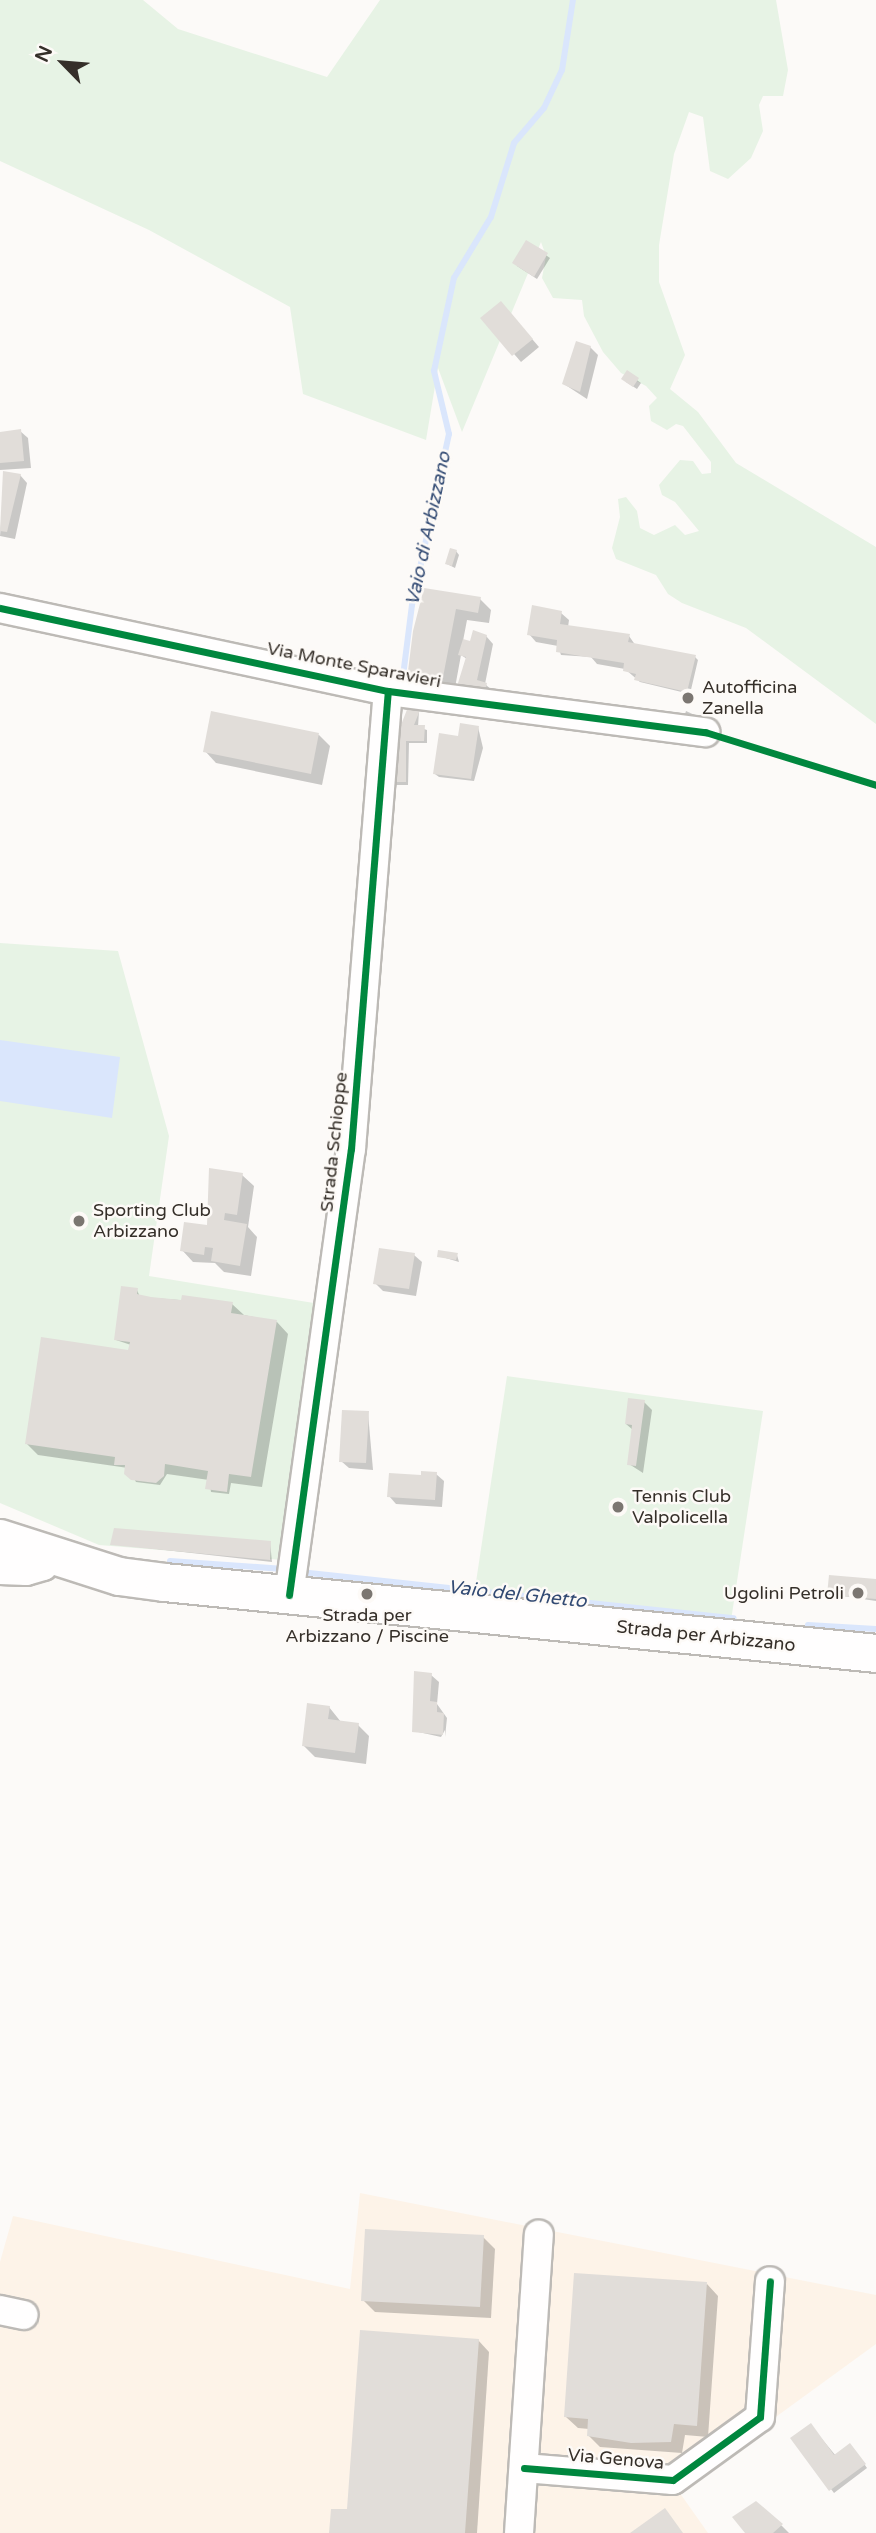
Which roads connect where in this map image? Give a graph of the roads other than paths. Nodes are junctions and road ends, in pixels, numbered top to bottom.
1 (0, 608) edge
2 (388, 691) junction
3 (705, 732) dead end
4 (0, 1538) edge
5 (51, 1557) junction
6 (0, 1570) edge
7 (289, 1595) junction
8 (876, 1653) edge
9 (539, 2235) dead end
10 (770, 2281) dead end
11 (524, 2468) junction
12 (519, 2533) edge

1 - 2 street, Via Monte Sparavieri
2 - 3 street, Via Monte Sparavieri
2 - 7 street, Strada Schioppe
4 - 5 main road, Strada per Arbizzano
5 - 6 street
5 - 7 main road, Strada per Arbizzano
7 - 8 main road, Strada per Arbizzano
9 - 11 street
10 - 11 street, Via Genova
11 - 12 street

